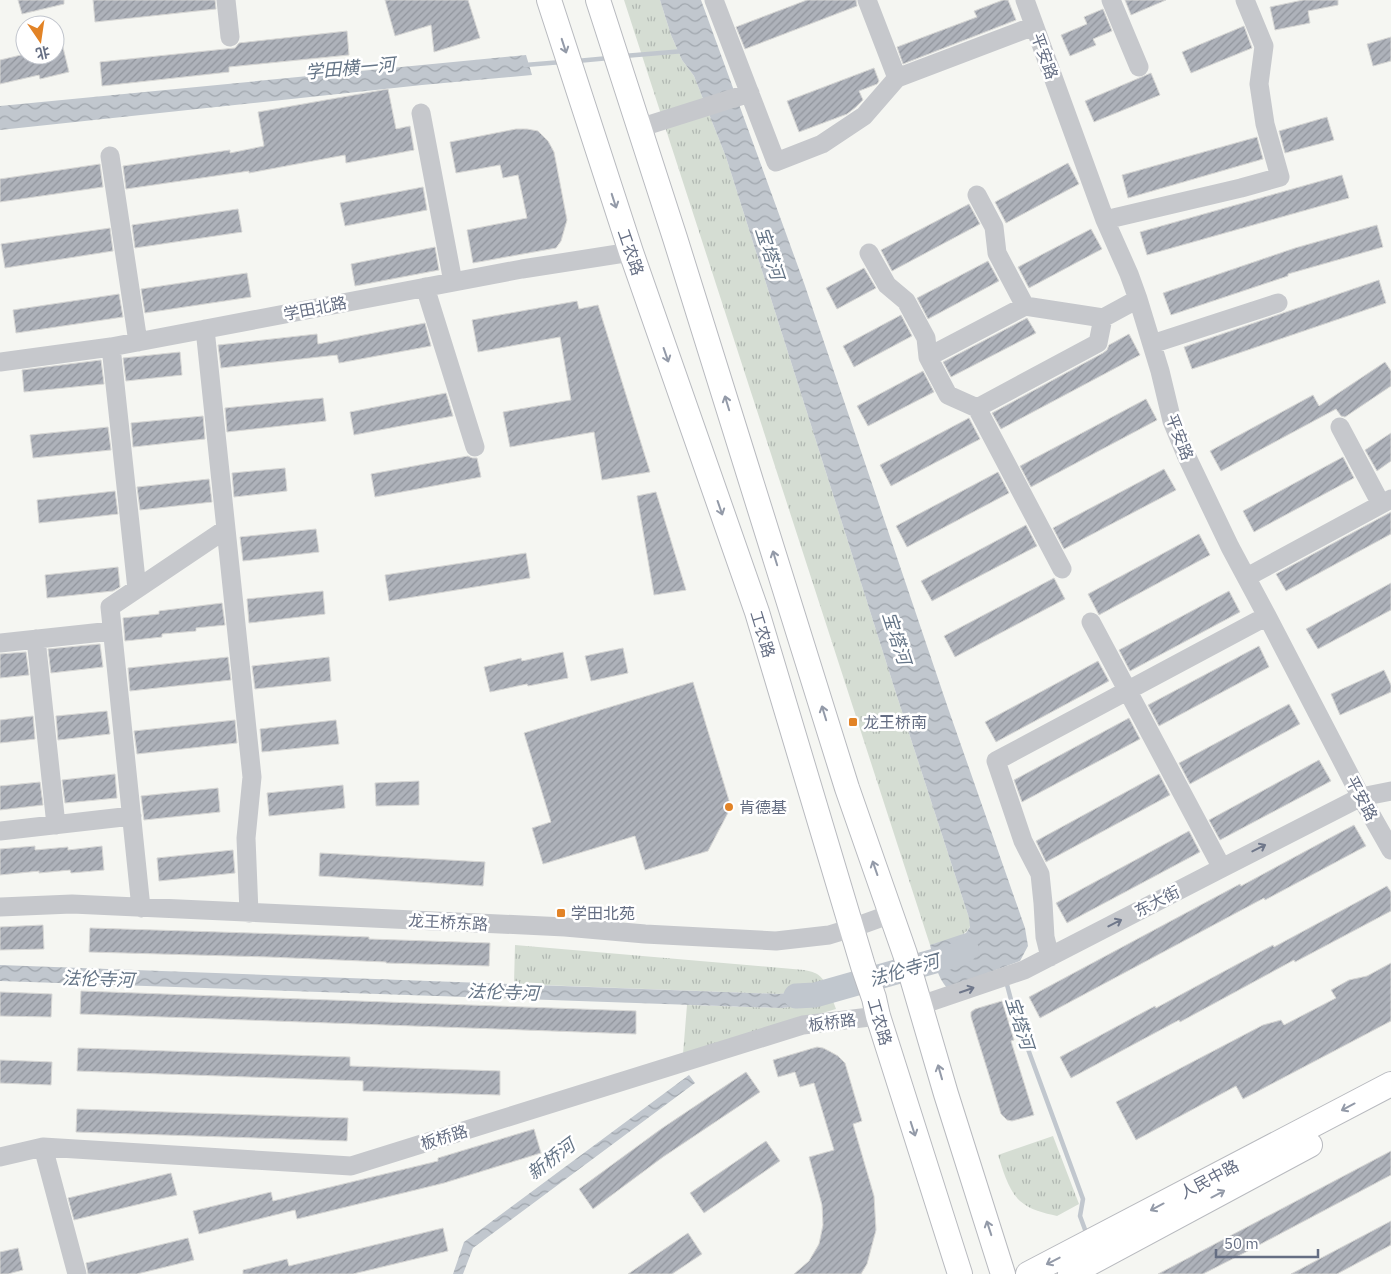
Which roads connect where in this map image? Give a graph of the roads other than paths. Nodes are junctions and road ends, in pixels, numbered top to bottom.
1 (226, 0) edge
2 (549, 0) edge
3 (598, 0) edge
4 (714, 0) edge
5 (867, 0) edge
6 (1025, 0) edge
7 (1111, 0) edge
8 (1245, 0) edge
9 (1034, 26) junction
10 (230, 37) dead end
11 (1139, 67) dead end
12 (896, 78) junction
13 (746, 95) junction
14 (421, 113) dead end
15 (639, 128) junction
16 (110, 156) dead end
17 (977, 195) dead end
18 (1105, 220) junction
19 (630, 252) junction
20 (869, 253) dead end
21 (453, 282) junction
22 (425, 287) junction
23 (1138, 299) junction
24 (1278, 303) dead end
25 (1025, 306) junction
26 (1102, 318) junction
27 (204, 329) junction
28 (138, 342) junction
29 (1152, 344) junction
30 (111, 347) junction
31 (928, 357) junction
32 (0, 362) edge
33 (977, 408) junction
34 (1340, 427) dead end
35 (475, 447) dead end
36 (1386, 502) edge
37 (226, 529) junction
38 (1062, 569) dead end
39 (1247, 577) junction
40 (137, 589) junction
41 (1268, 616) junction
42 (1090, 622) dead end
43 (112, 631) junction
44 (36, 639) junction
45 (0, 643) edge
46 (1127, 690) junction
47 (1391, 791) edge
48 (1361, 797) junction
49 (132, 816) junction
50 (56, 825) junction
51 (0, 831) edge
52 (1391, 850) edge
53 (1222, 868) junction
54 (0, 907) edge
55 (141, 908) junction
56 (249, 913) junction
57 (891, 914) junction
58 (852, 928) junction
59 (1050, 957) junction
60 (919, 999) junction
61 (876, 1007) junction
62 (1391, 1084) edge
63 (1391, 1102) edge
64 (43, 1147) junction
65 (0, 1157) edge
66 (1110, 1242) junction
67 (1077, 1263) edge
68 (77, 1274) edge
69 (960, 1274) edge
70 (1003, 1274) edge
71 (1028, 1274) edge

1 - 10 street
2 -> 19 main road, 工农路
3 - 15 main road
4 - 13 street
5 - 12 street
6 - 9 street, 平安路
7 - 11 street
8 - 18 street
9 - 12 street
9 - 18 street, 平安路
12 - 13 street
13 - 15 street
14 - 21 street
57 -> 15 main road
16 - 28 street
17 - 25 street
18 - 23 street, 平安路
19 - 21 street, 学田北路
19 -> 58 main road, 工农路
20 - 31 street
21 - 22 street, 学田北路
22 - 27 street, 学田北路
22 - 35 street
23 - 26 street
23 - 29 street, 平安路
24 - 29 street
25 - 26 street
25 - 31 street
26 - 33 street
27 - 28 street, 学田北路
27 - 37 street
28 - 30 street, 学田北路
29 - 39 street, 平安路
30 - 32 street, 学田北路
30 - 40 street
31 - 33 street
33 - 38 street
34 - 36 street
36 - 39 street
37 - 40 street
37 - 56 street
39 - 41 street, 平安路
40 - 43 street
41 - 46 street
41 - 48 street, 平安路
42 - 46 street
43 - 44 street
43 - 49 street
44 - 45 street
44 - 50 street
46 - 53 street
46 - 59 street
47 - 48 street, 东大街
48 - 52 street, 平安路
53 -> 48 street, 东大街
49 - 50 street
49 - 55 street
50 - 51 street
59 -> 53 street, 东大街
54 - 55 street, 龙王桥东路
55 - 56 street, 龙王桥东路
56 - 58 street, 龙王桥东路
57 - 58 street, 龙王桥东路
57 - 60 main road
58 - 61 main road, 工农路
60 -> 59 street, 东大街
70 -> 60 main road
61 - 64 street, 板桥路
61 -> 69 main road, 工农路
62 -> 66 main road, 人民中路
66 -> 63 main road, 人民中路
64 - 65 street, 板桥路
64 - 68 street
66 - 67 main road, 人民中路
67 -> 71 main road, 人民中路

